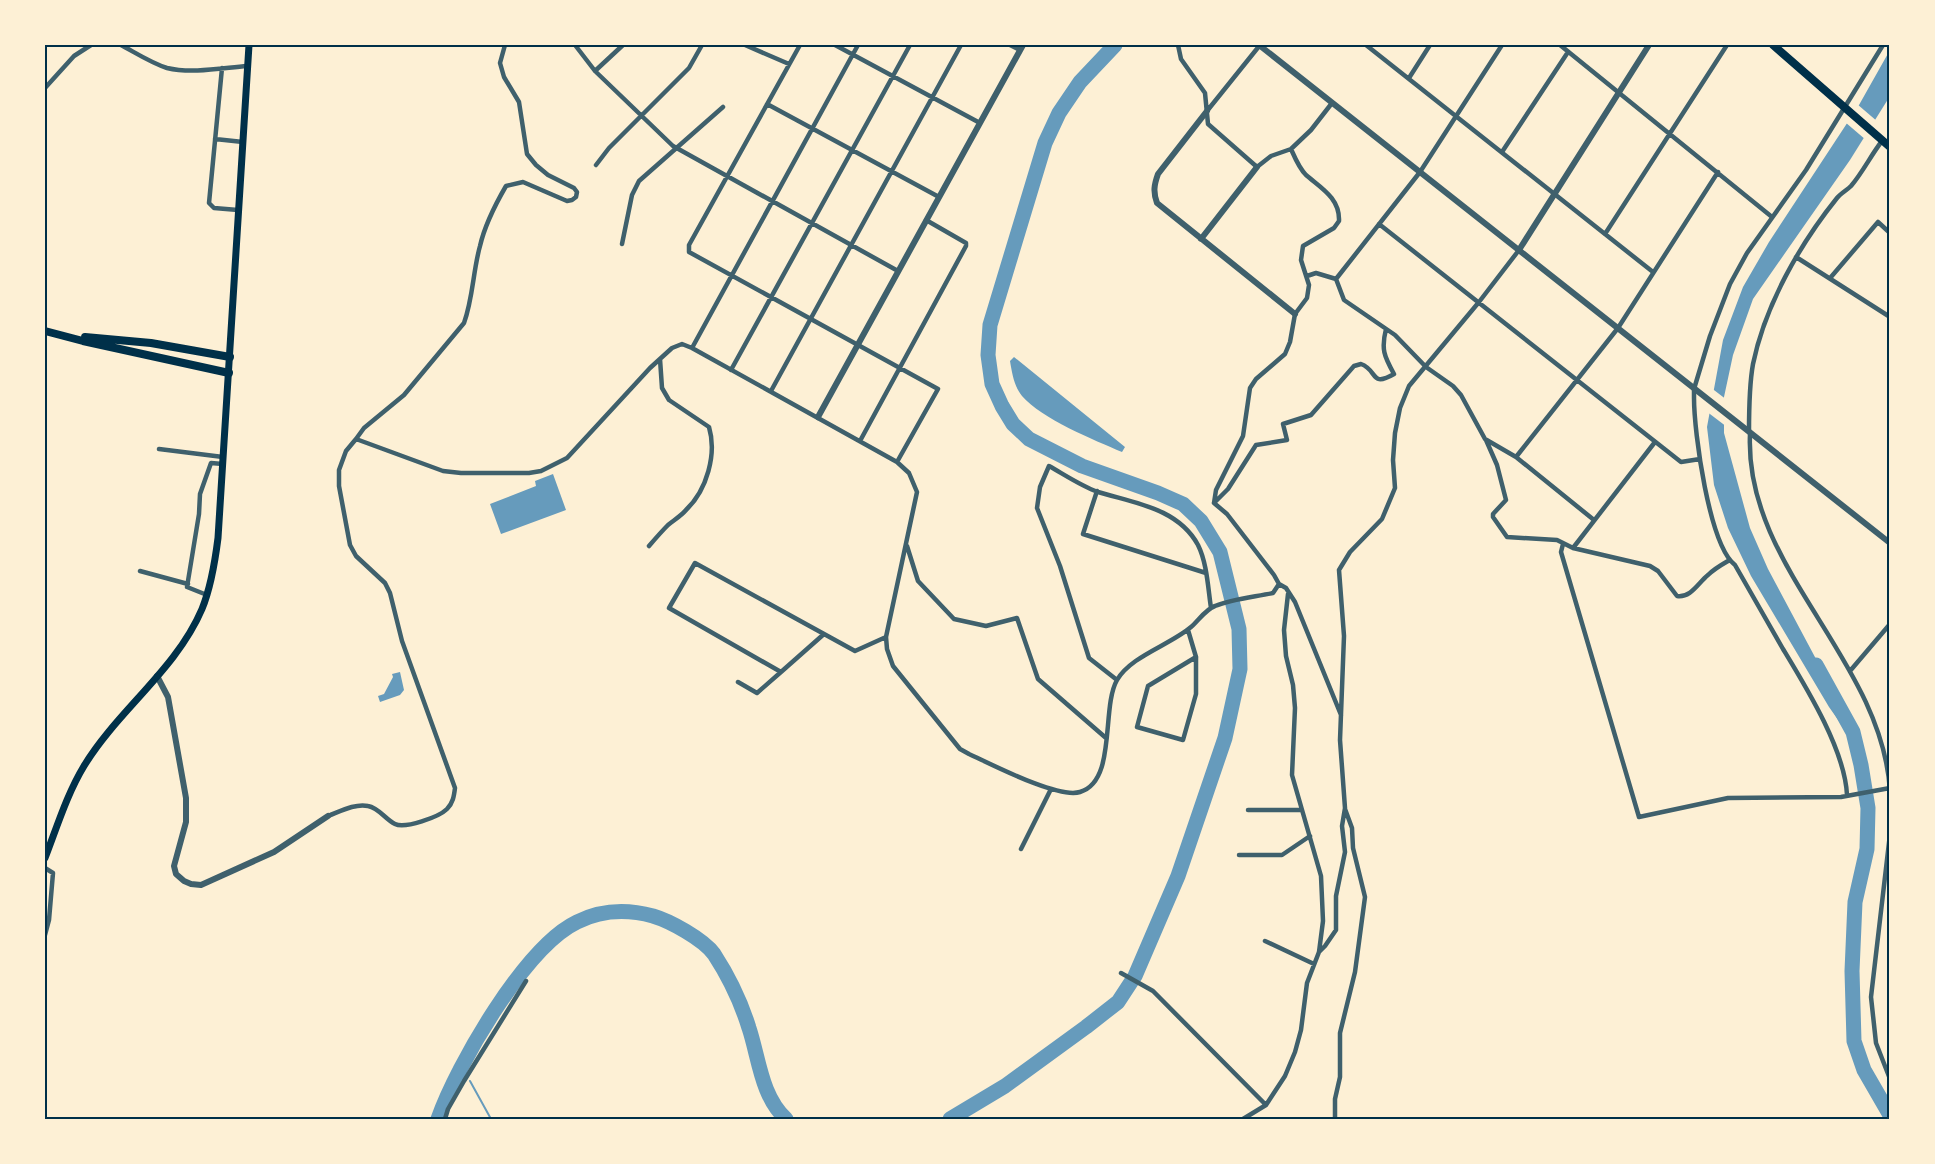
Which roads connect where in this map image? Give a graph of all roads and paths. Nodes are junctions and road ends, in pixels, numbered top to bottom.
1 (91, 45) edge
2 (121, 45) edge
3 (249, 45) edge
4 (505, 45) edge
5 (575, 45) edge
6 (623, 45) edge
7 (702, 45) edge
8 (745, 45) edge
9 (800, 45) edge
10 (835, 45) edge
11 (858, 45) edge
12 (910, 45) edge
13 (961, 45) edge
14 (1010, 45) edge
15 (1178, 45) edge
16 (1259, 45) edge
17 (1366, 45) edge
18 (1430, 45) edge
19 (1502, 45) edge
20 (1560, 45) edge
21 (1649, 45) edge
22 (1726, 45) edge
23 (1773, 45) edge
24 (1873, 45) edge
25 (1883, 45) edge
26 (1021, 48) edge
27 (1879, 51) junction
28 (1568, 52) junction
29 (853, 55) junction
30 (789, 64) junction
31 (247, 66) junction
32 (222, 68) junction
33 (595, 71) junction
34 (892, 76) junction
35 (1409, 78) junction
36 (45, 88) edge
37 (1619, 92) junction
38 (932, 98) junction
39 (1332, 103) junction
40 (767, 104) junction
41 (723, 107) dead end
42 (1846, 109) junction
43 (1207, 111) junction
44 (641, 116) junction
45 (1456, 117) junction
46 (980, 123) junction
47 (812, 128) junction
48 (1670, 133) junction
49 (215, 139) junction
50 (243, 142) junction
51 (1886, 143) edge
52 (676, 148) junction
53 (1291, 149) junction
54 (852, 150) junction
55 (1502, 153) junction
56 (596, 165) dead end
57 (1257, 167) junction
58 (891, 171) junction
59 (1420, 172) junction
60 (1718, 172) junction
61 (727, 176) junction
62 (1553, 194) junction
63 (939, 197) junction
64 (772, 201) junction
65 (238, 210) junction
66 (1772, 217) junction
67 (926, 220) junction
68 (813, 224) junction
69 (1379, 224) junction
70 (1890, 233) edge
71 (1605, 234) junction
72 (1201, 239) junction
73 (622, 244) dead end
74 (851, 245) junction
75 (1519, 250) junction
76 (1796, 257) junction
77 (898, 271) junction
78 (1653, 272) junction
79 (732, 276) junction
80 (1307, 276) junction
81 (1831, 277) junction
82 (1336, 279) junction
83 (771, 297) junction
84 (1479, 302) junction
85 (1295, 314) junction
86 (1890, 317) edge
87 (810, 318) junction
88 (1618, 328) junction
89 (1386, 329) junction
90 (45, 331) edge
91 (69, 337) junction
92 (858, 344) junction
93 (692, 348) junction
94 (230, 357) junction
95 (660, 359) junction
96 (1426, 367) junction
97 (900, 368) junction
98 (732, 370) junction
99 (229, 373) junction
100 (1577, 380) junction
101 (1694, 389) junction
102 (771, 391) junction
103 (818, 417) junction
104 (1750, 433) junction
105 (1485, 438) junction
106 (356, 439) junction
107 (860, 441) junction
108 (1655, 442) junction
109 (159, 449) dead end
110 (1516, 458) junction
111 (1700, 459) junction
112 (223, 460) junction
113 (897, 462) junction
114 (1096, 491) junction
115 (1214, 503) junction
116 (1594, 520) junction
117 (1890, 543) edge
118 (906, 544) junction
119 (1563, 544) junction
120 (649, 546) dead end
121 (1573, 548) junction
122 (1728, 561) junction
123 (140, 570) dead end
124 (1206, 573) junction
125 (188, 584) junction
126 (1279, 584) junction
127 (1288, 594) junction
128 (207, 595) junction
129 (1213, 607) junction
130 (1890, 624) edge
131 (1188, 630) junction
132 (1888, 632) edge
133 (824, 633) junction
134 (886, 636) junction
135 (1196, 657) junction
136 (1850, 671) junction
137 (781, 672) junction
138 (157, 676) junction
139 (1117, 680) junction
140 (738, 682) dead end
141 (1342, 717) junction
142 (1106, 738) junction
143 (1888, 753) edge
144 (1051, 789) junction
145 (1888, 789) edge
146 (1849, 794) junction
147 (1345, 808) junction
148 (1248, 810) dead end
149 (1301, 810) junction
150 (328, 816) joint
151 (1890, 834) edge
152 (1310, 836) junction
153 (1021, 849) dead end
154 (1239, 855) dead end
155 (45, 858) edge
156 (45, 867) edge
157 (45, 935) edge
158 (1265, 941) dead end
159 (1319, 952) junction
160 (1314, 964) junction
161 (1123, 974) dead end
162 (526, 981) dead end
163 (1890, 1079) edge
164 (1266, 1105) junction
165 (445, 1119) edge
166 (1243, 1119) edge
167 (1335, 1119) edge

1 - 36 street
2 - 32 street
3 - 31 main road
4 - 106 street
5 - 33 street
6 - 33 street
7 - 44 street
8 - 30 street
9 - 30 street
10 - 29 street
11 - 29 street
12 - 34 street
13 - 38 street
14 - 26 street
15 - 43 street
16 - 39 street
16 - 43 street
17 - 35 street
18 - 35 street
19 - 45 street
20 - 28 street
21 - 37 street
22 - 48 street
23 - 42 main road
24 - 27 street
25 - 27 street
26 - 46 street
27 - 42 street
28 - 37 street
28 - 55 street
29 - 34 street
29 - 47 street
30 - 40 street
31 - 32 street
31 - 50 main road
32 - 49 street
33 - 44 street
34 - 38 street
34 - 54 street
35 - 45 street
37 - 48 street
37 - 62 street
38 - 46 street
38 - 58 street
39 - 53 street
39 - 59 street
40 - 47 street
40 - 61 street
41 - 52 street
42 - 51 main road
42 - 66 street
43 - 57 street
43 - 72 street
44 - 52 street
44 - 56 street
45 - 55 street
45 - 59 street
46 - 63 street
47 - 54 street
47 - 64 street
48 - 60 street
48 - 71 street
49 - 50 street
49 - 65 street
50 - 65 main road
51 - 76 street
52 - 61 street
52 - 73 street
53 - 57 street
53 - 80 street
54 - 58 street
54 - 68 street
55 - 62 street
57 - 72 street
58 - 63 street
58 - 74 street
59 - 69 street
59 - 75 street
60 - 66 street
60 - 78 street
61 - 64 street
61 - 79 street
62 - 71 street
62 - 75 street
63 - 67 street
64 - 68 street
64 - 79 street
65 - 94 main road
66 - 101 street
67 - 77 street
67 - 97 street
68 - 74 street
68 - 83 street
69 - 82 street
69 - 84 street
70 - 81 street
71 - 78 street
72 - 85 street
74 - 77 street
74 - 87 street
75 - 84 street
75 - 88 street
76 - 81 street
76 - 104 street
77 - 92 street
78 - 88 street
79 - 83 street
79 - 93 street
80 - 82 street
80 - 85 street
81 - 86 street
82 - 89 street
83 - 87 street
83 - 98 street
84 - 96 street
84 - 100 street
85 - 115 street
87 - 92 street
87 - 102 street
88 - 100 street
88 - 101 street
89 - 96 street
89 - 115 street
90 - 91 highway
91 - 94 highway
91 - 99 highway
92 - 97 street
92 - 103 street
93 - 95 street
93 - 98 street
94 - 99 main road
95 - 106 street
95 - 120 street
96 - 105 street
96 - 141 street
97 - 107 street
97 - 113 street
98 - 102 street
99 - 112 main road
100 - 108 street
100 - 110 street
101 - 104 street
101 - 111 street
102 - 103 street
103 - 107 street
104 - 117 street
104 - 136 street
105 - 110 street
105 - 119 street
106 - 150 street
107 - 113 street
108 - 111 street
108 - 116 street
109 - 112 street
110 - 116 street
111 - 122 street
112 - 125 street
112 - 128 main road
113 - 118 street
114 - 124 street
114 - 124 street
114 - 139 street
115 - 126 street
116 - 121 street
118 - 134 street
118 - 142 street
119 - 121 street
119 - 146 street
121 - 122 street
122 - 146 street
123 - 125 street
124 - 129 street
125 - 128 street
126 - 127 street
126 - 129 street
127 - 141 street
127 - 149 street
128 - 138 main road
129 - 131 street
130 - 132 street
131 - 135 street
131 - 139 street
132 - 136 street
133 - 134 street
133 - 137 street
133 - 137 street
134 - 144 street
135 - 135 street
136 - 143 street
137 - 140 street
138 - 150 street
138 - 155 main road
139 - 142 street
141 - 147 street
142 - 144 street
143 - 145 street
144 - 153 street
145 - 146 street
147 - 159 street
147 - 167 street
148 - 149 street
149 - 152 street
151 - 163 street
152 - 154 street
152 - 159 street
156 - 157 street
158 - 160 street
159 - 160 street
160 - 164 street
161 - 164 street
162 - 165 street
164 - 166 street

